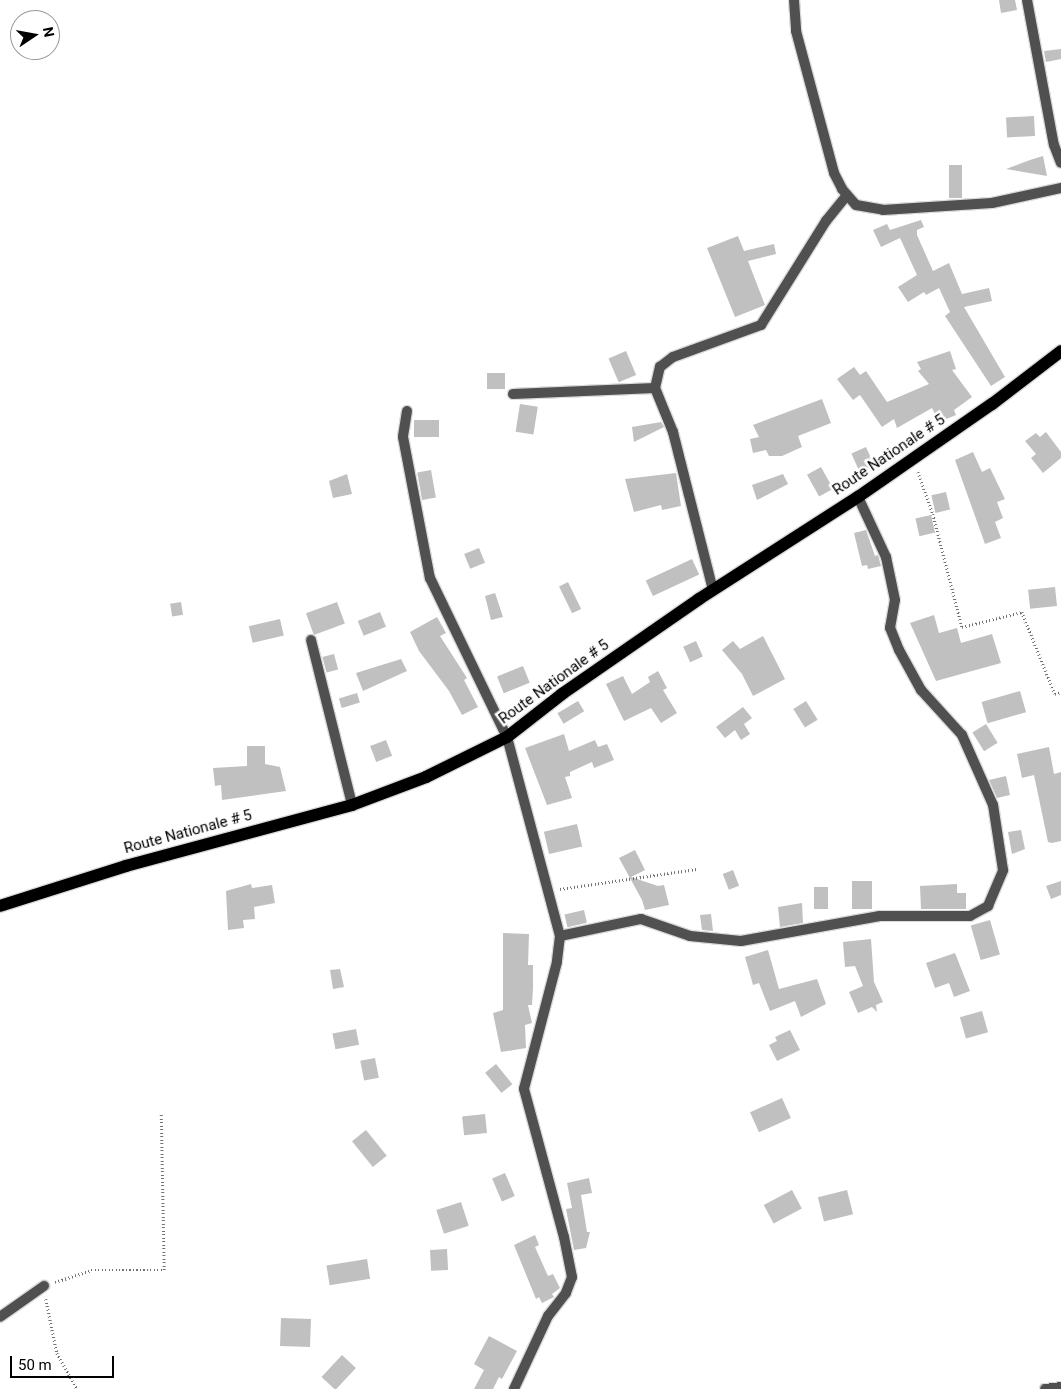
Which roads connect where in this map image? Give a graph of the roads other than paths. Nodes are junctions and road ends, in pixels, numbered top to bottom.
1 (794, 0) edge
2 (1028, 0) edge
3 (1061, 163) edge
4 (1061, 188) edge
5 (847, 195) junction
6 (1061, 351) edge
7 (654, 388) junction
8 (513, 394) dead end
9 (407, 411) dead end
10 (858, 497) junction
11 (713, 590) junction
12 (310, 640) dead end
13 (507, 737) junction
14 (352, 805) junction
15 (0, 906) edge
16 (560, 936) junction
17 (44, 1286) road end
18 (0, 1317) edge
19 (1061, 1387) edge
20 (514, 1389) edge
21 (1045, 1389) edge

1 - 5 street
2 - 3 street
4 - 5 street
5 - 7 street
6 - 10 main road, Route Nationale # 5
7 - 8 street
7 - 11 street
9 - 13 street
10 - 11 main road, Route Nationale # 5
10 - 16 street
11 - 13 main road, Route Nationale # 5
12 - 14 street
13 - 14 main road, Route Nationale # 5
13 - 16 street
14 - 15 main road, Route Nationale # 5
16 - 20 street
17 - 18 street
19 - 21 street

